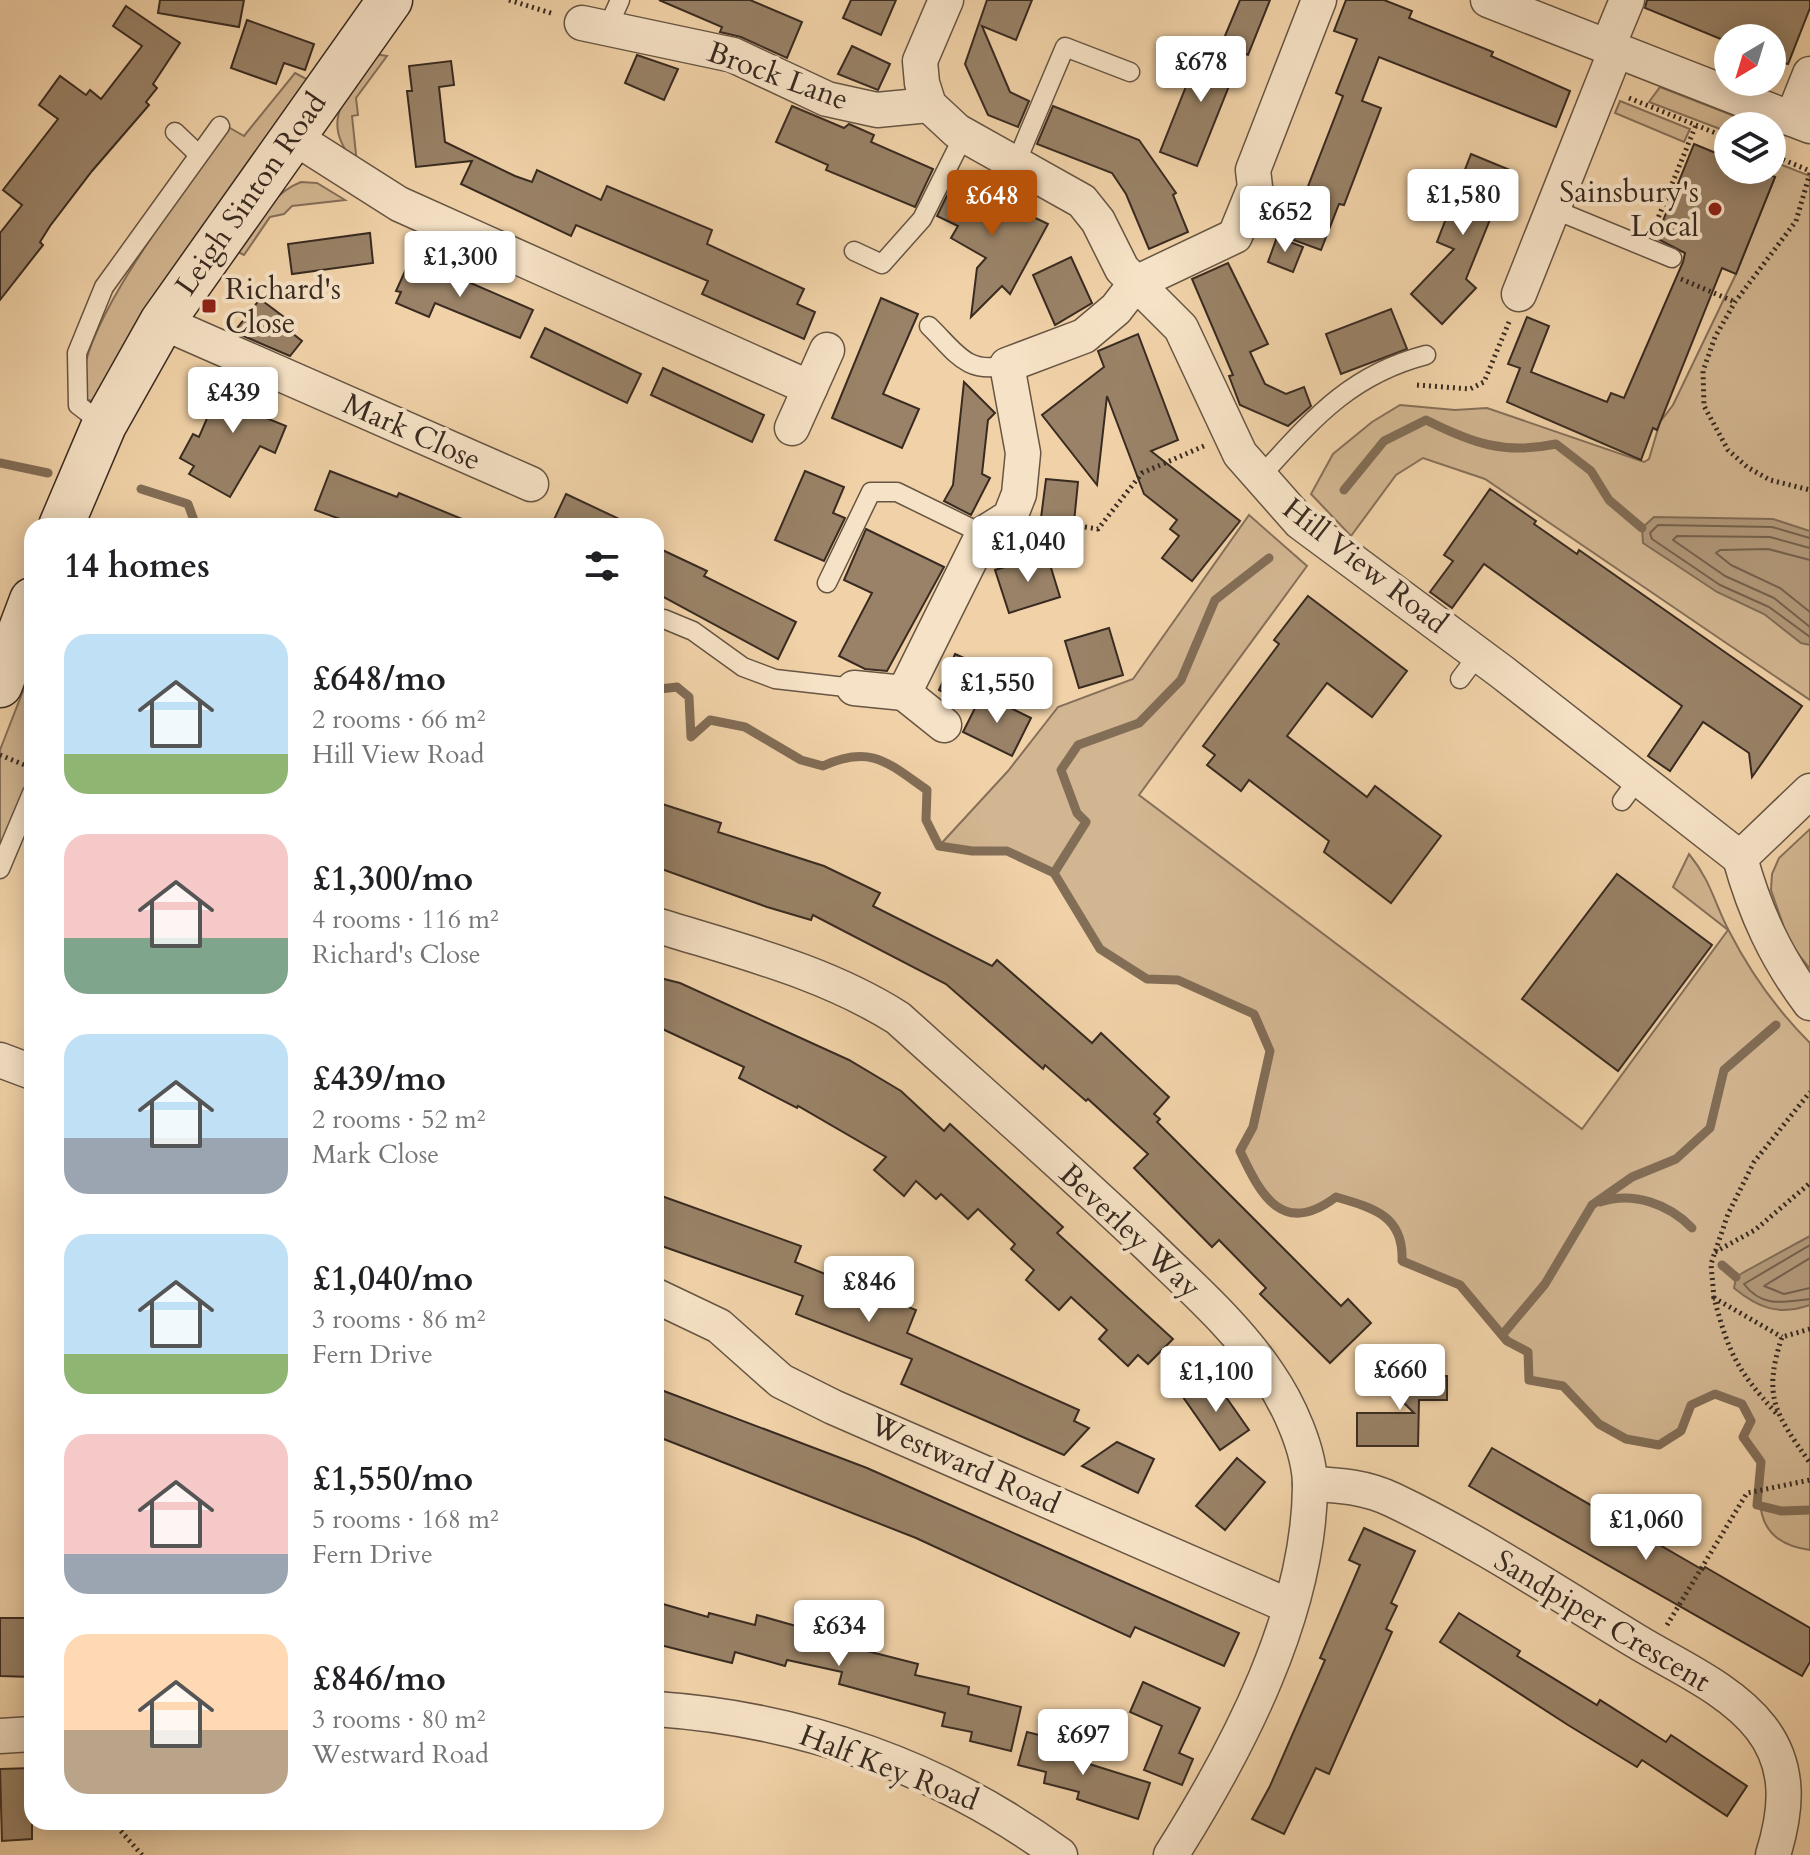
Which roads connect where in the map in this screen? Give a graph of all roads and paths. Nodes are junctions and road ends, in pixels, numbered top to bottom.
1 (390, 0) edge
2 (509, 0) edge
3 (946, 0) edge
4 (1319, 0) edge
5 (1488, 0) edge
6 (1627, 0) edge
7 (603, 17) edge
8 (1612, 48) junction
9 (1130, 72) dead end
10 (1810, 74) edge
11 (1601, 87) junction
12 (929, 105) junction
13 (1801, 122) edge
14 (1696, 125) junction
15 (220, 126) dead end
16 (175, 132) dead end
17 (1714, 132) edge
18 (964, 135) junction
19 (292, 136) junction
20 (198, 154) junction
21 (1786, 161) edge
22 (1016, 163) junction
23 (1810, 172) edge
24 (1553, 209) junction
25 (1647, 248) junction
26 (854, 251) dead end
27 (1670, 266) joint
28 (1136, 283) junction
29 (1519, 294) joint
30 (1735, 302) junction
31 (162, 322) junction
32 (929, 326) dead end
33 (827, 350) dead end
34 (1426, 355) dead end
35 (1007, 365) junction
36 (1414, 385) dead end
37 (810, 388) junction
38 (104, 425) junction
39 (792, 428) dead end
40 (1231, 434) junction
41 (1260, 477) junction
42 (531, 484) dead end
43 (1810, 490) edge
44 (64, 518) edge
45 (1069, 525) dead end
46 (983, 534) junction
47 (1068, 549) dead end
48 (827, 583) dead end
49 (664, 619) dead end
50 (17, 622) edge
51 (0, 685) edge
52 (854, 688) joint
53 (904, 693) junction
54 (944, 725) dead end
55 (0, 755) edge
56 (24, 765) edge
57 (1810, 791) edge
58 (24, 812) edge
59 (1740, 858) junction
60 (0, 869) edge
61 (664, 927) edge
62 (1810, 1003) edge
63 (0, 1060) edge
64 (24, 1069) edge
65 (1810, 1092) edge
66 (1810, 1183) edge
67 (1715, 1252) junction
68 (1714, 1298) junction
69 (664, 1300) edge
70 (1810, 1329) edge
71 (1782, 1337) junction
72 (1776, 1413) junction
73 (1810, 1463) edge
74 (1810, 1480) edge
75 (1310, 1484) junction
76 (1289, 1606) junction
77 (1651, 1650) junction
78 (664, 1710) edge
79 (24, 1734) edge
80 (0, 1736) edge
81 (120, 1830) edge
82 (142, 1855) edge
83 (1060, 1855) edge
84 (1171, 1855) edge
85 (1773, 1855) edge

1 - 19 main road, Leigh Sinton Road
2 - 7 path
3 - 12 street
4 - 28 street
5 - 8 street
6 - 8 street
7 - 12 street, Brock Lane
8 - 11 street
8 - 13 street
9 - 22 lane
10 - 13 street
11 - 14 path
11 - 24 street
12 - 18 street, Hill View Road
14 - 17 path
14 - 25 path
15 - 20 lane
16 - 20 lane
18 - 22 street, Hill View Road
18 - 26 lane
19 - 31 main road, Leigh Sinton Road
19 - 37 street
20 - 38 lane
21 - 23 path
22 - 28 street, Hill View Road
23 - 30 path
24 - 25 lane
24 - 29 street
25 - 27 lane
27 - 30 path
28 - 35 street
28 - 40 street, Hill View Road
29 - 36 path
30 - 43 path
31 - 38 main road, Leigh Sinton Road
31 - 42 street, Mark Close
32 - 35 lane
33 - 37 street
34 - 41 lane
35 - 46 street
37 - 39 street
38 - 44 main road, Leigh Sinton Road
40 - 41 street, Hill View Road
40 - 45 path
41 - 59 street, Hill View Road
46 - 47 lane
46 - 48 lane
46 - 53 street
49 - 52 lane
50 - 51 main road
52 - 53 street
53 - 54 street
55 - 56 path
57 - 59 street
58 - 60 lane
59 - 62 street
61 - 75 street, Beverley Way
63 - 64 street
65 - 67 path
66 - 67 path
67 - 68 path
68 - 71 path
68 - 72 path
69 - 76 street, Westward Road
70 - 71 path
71 - 72 path
72 - 73 path
74 - 77 path
75 - 76 street, Beverley Way
75 - 77 street, Sandpiper Crescent
76 - 84 street, Beverley Way
77 - 85 street, Sandpiper Crescent
78 - 83 street, Half Key Road
79 - 80 street
81 - 82 path

